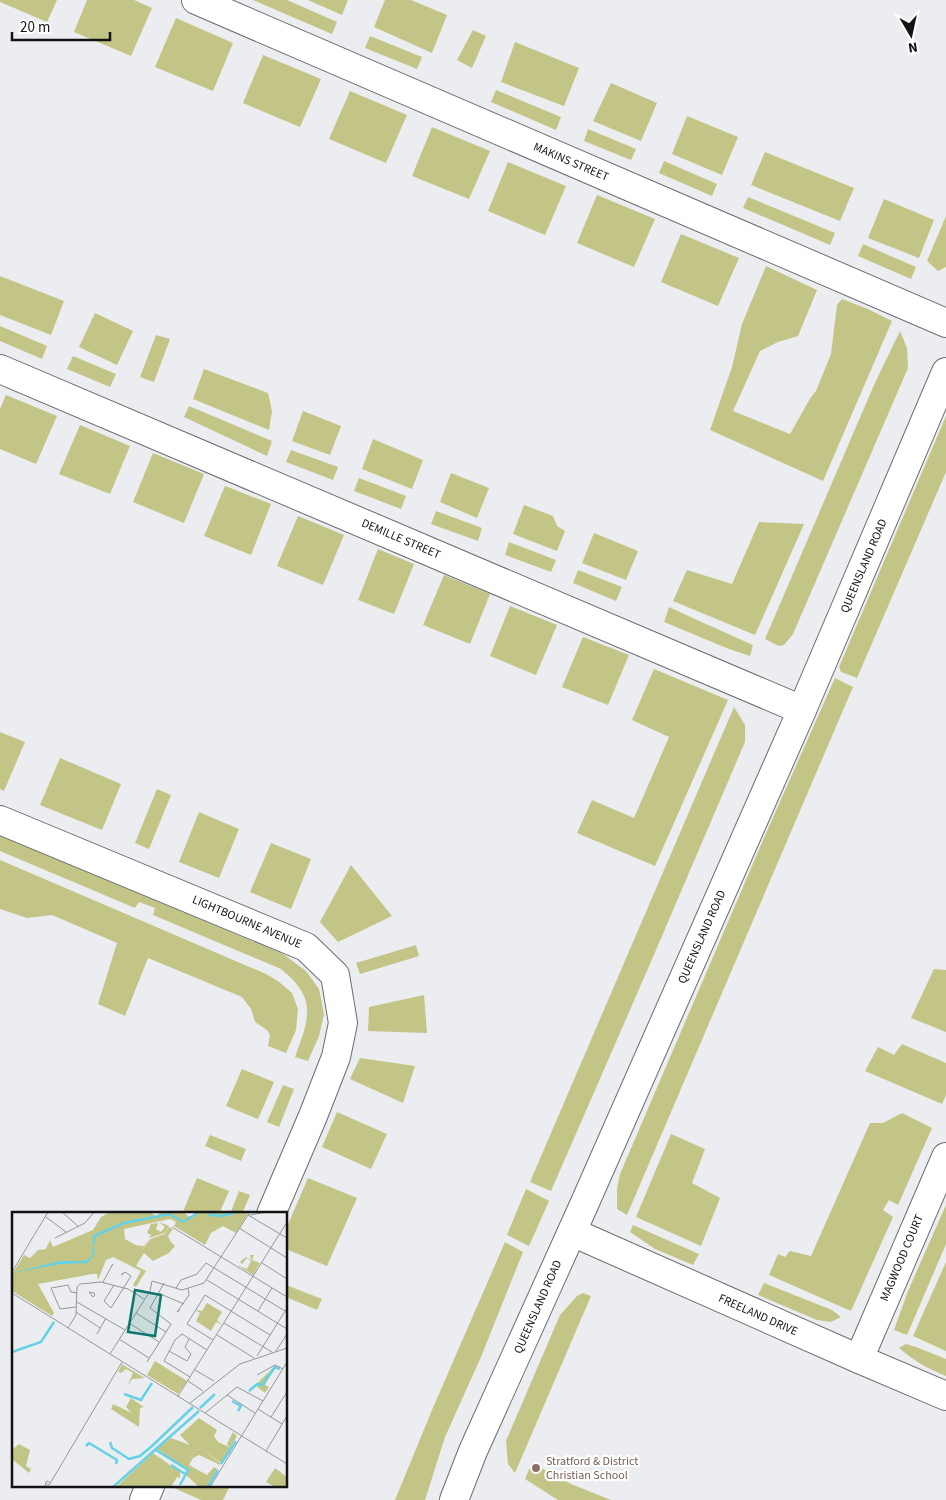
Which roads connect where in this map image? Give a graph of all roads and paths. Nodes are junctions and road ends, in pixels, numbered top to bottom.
1 (196, 0) edge
2 (946, 323) edge
3 (0, 369) edge
4 (946, 372) edge
5 (802, 710) junction
6 (0, 820) edge
7 (946, 1156) edge
8 (272, 1212) edge
9 (572, 1232) junction
10 (858, 1359) junction
11 (946, 1396) edge
12 (149, 1488) edge
13 (144, 1500) edge
14 (454, 1500) edge

1 - 2 street, MAKINS STREET
3 - 5 street, DEMILLE STREET
4 - 5 street, QUEENSLAND ROAD
5 - 9 street, QUEENSLAND ROAD
6 - 8 street, LIGHTBOURNE AVENUE
7 - 10 street, MAGWOOD COURT
9 - 10 street, FREELAND DRIVE
9 - 14 street, QUEENSLAND ROAD
10 - 11 street, FREELAND DRIVE
12 - 13 street

